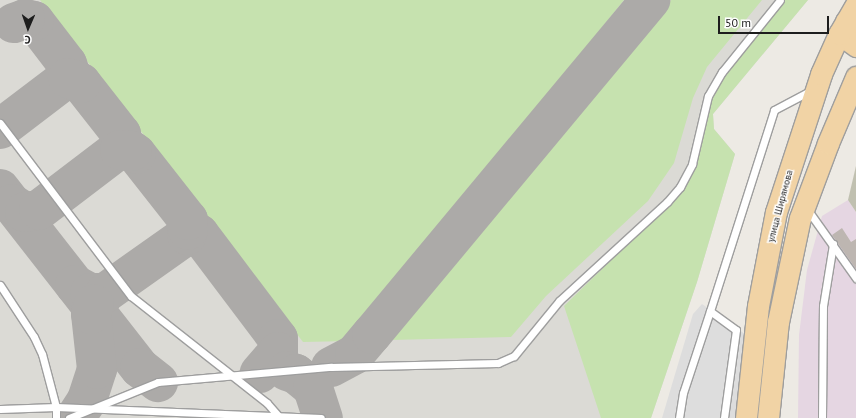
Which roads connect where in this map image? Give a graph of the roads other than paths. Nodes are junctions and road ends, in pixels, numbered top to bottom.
1 (780, 0) edge
2 (851, 13) edge
3 (856, 46) edge
4 (856, 77) edge
5 (816, 88) junction
6 (0, 123) edge
7 (828, 142) junction
8 (798, 143) junction
9 (804, 204) junction
10 (833, 244) junction
11 (856, 278) edge
12 (0, 285) edge
13 (710, 311) junction
14 (232, 375) junction
15 (56, 406) junction
16 (94, 408) junction
17 (0, 409) edge
18 (140, 409) junction
19 (280, 417) edge
20 (56, 418) edge
21 (69, 418) edge
22 (140, 418) edge
23 (321, 418) edge
24 (679, 418) edge
25 (724, 418) edge
26 (746, 418) edge
27 (768, 418) edge
28 (822, 418) edge

1 - 14 lane
2 - 3 main road
2 - 5 main road, улица Ширямова
4 - 7 main road
5 - 8 main road, улица Ширямова
5 - 13 lane
6 - 14 lane
7 - 8 main road
7 - 9 main road
8 - 26 main road, улица Ширямова
9 - 10 lane
9 - 27 main road
10 - 11 lane
10 - 28 lane
12 - 15 lane
13 - 24 lane
13 - 25 lane
14 - 16 lane
14 - 19 lane
15 - 16 lane
15 - 17 lane
15 - 20 lane
16 - 18 lane
16 - 21 lane
18 - 19 lane
18 - 22 lane
19 - 23 lane

